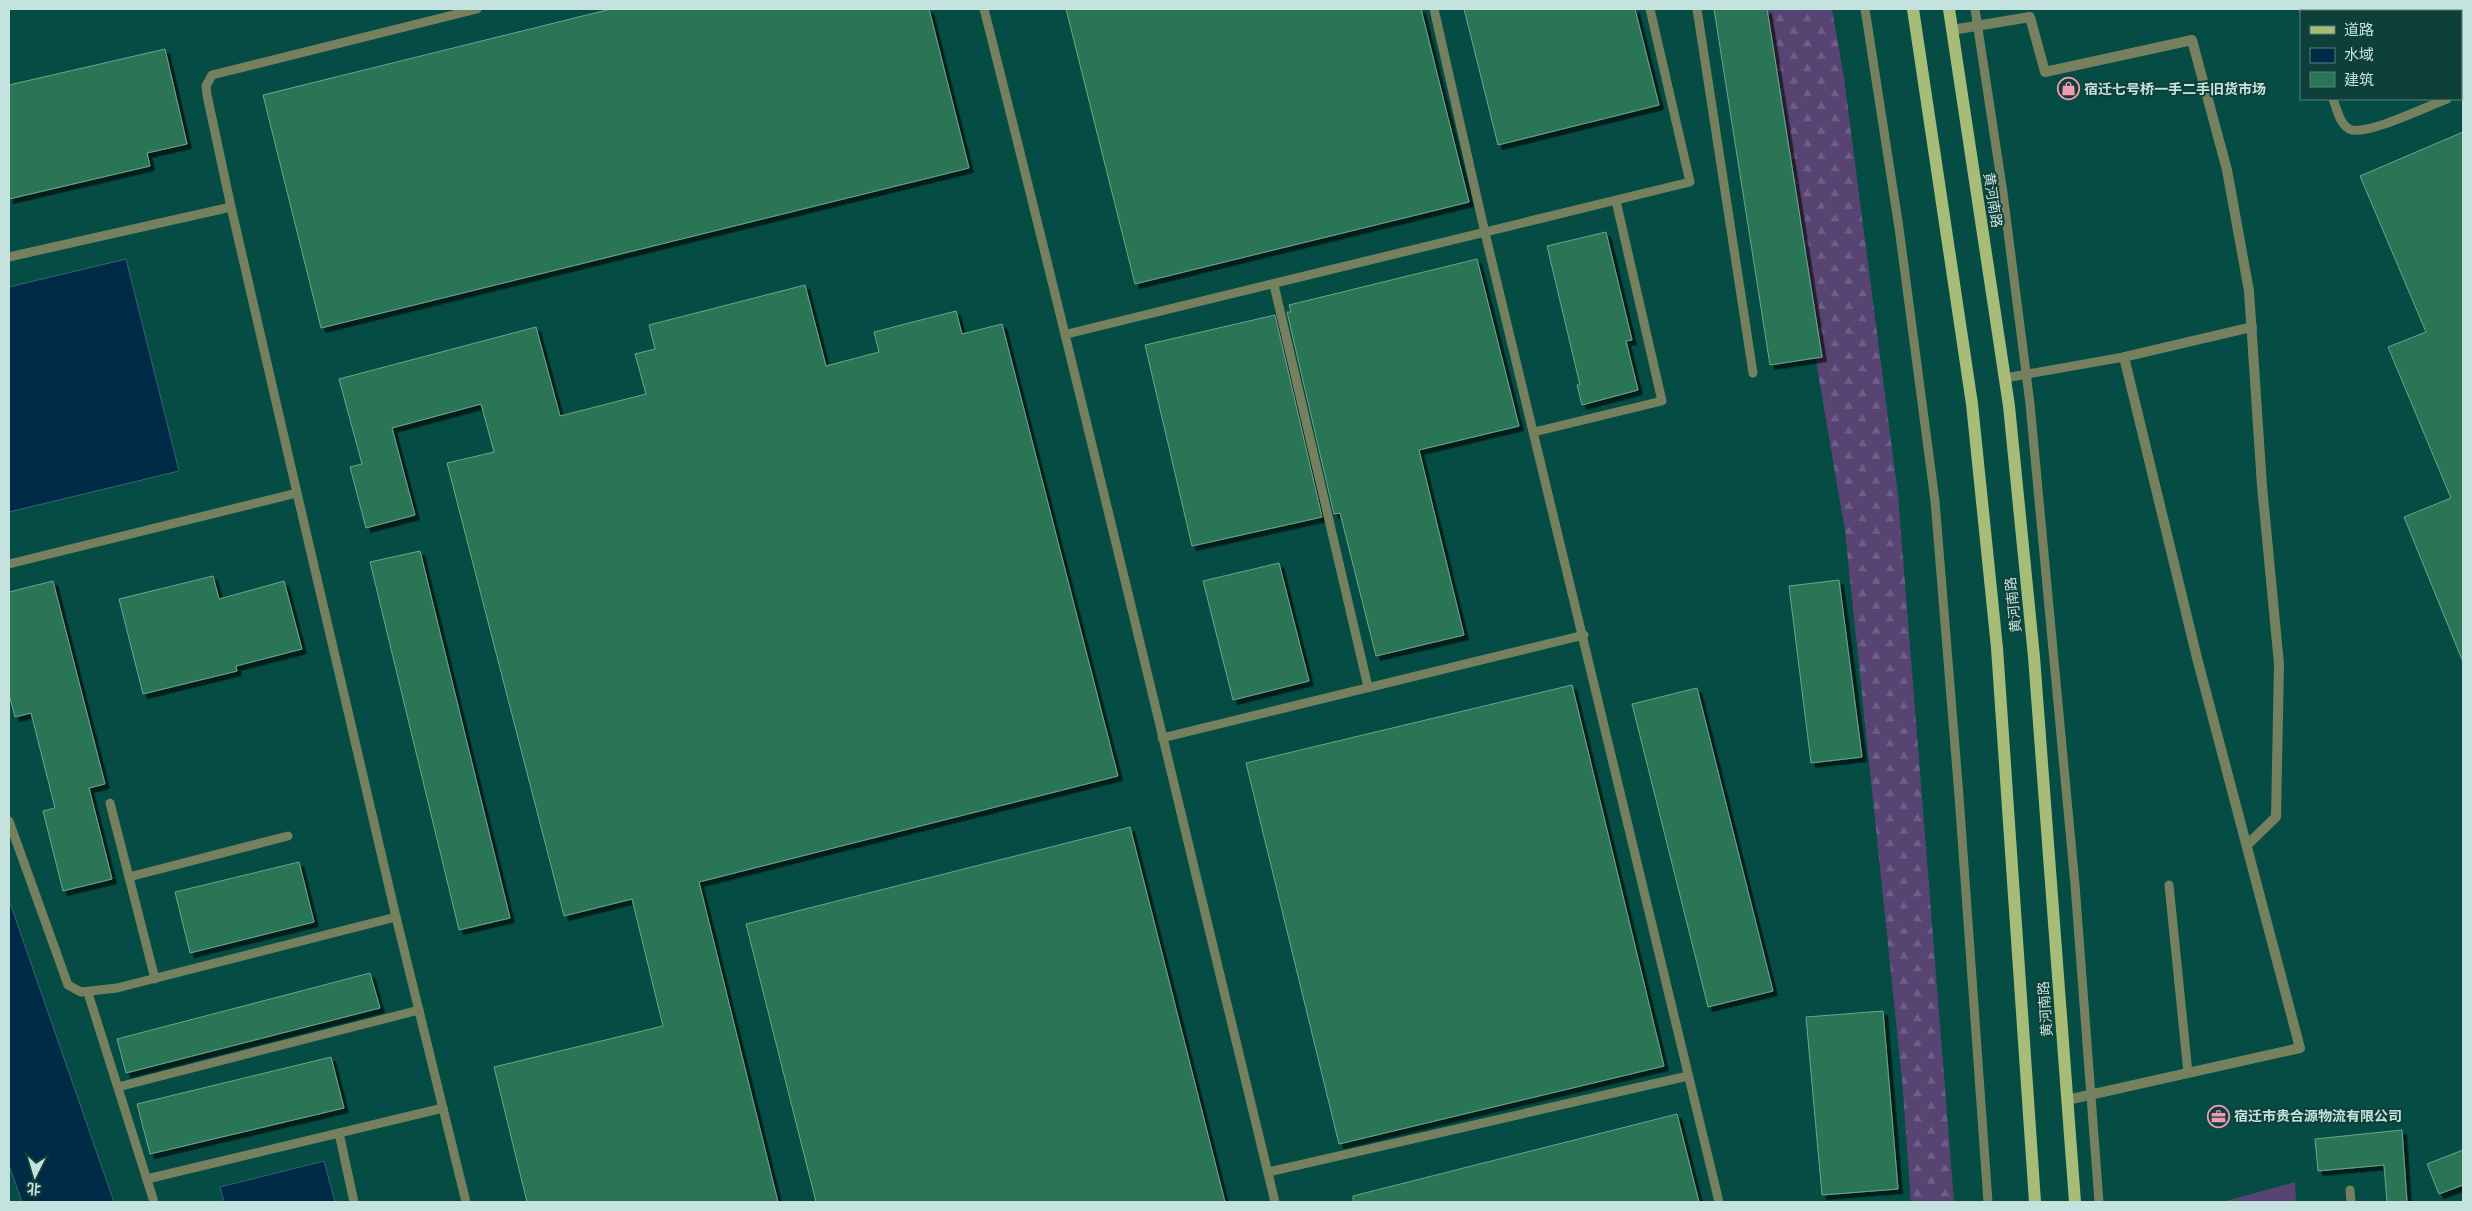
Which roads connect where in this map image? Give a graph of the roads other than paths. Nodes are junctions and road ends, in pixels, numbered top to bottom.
1 (477, 9) edge
2 (984, 9) edge
3 (1434, 9) edge
4 (1650, 9) edge
5 (1697, 9) edge
6 (1865, 9) edge
7 (1913, 9) edge
8 (1949, 9) edge
9 (1975, 9) edge
10 (1978, 26) junction
11 (1952, 30) junction
12 (2333, 100) edge
13 (2445, 100) edge
14 (1616, 201) junction
15 (231, 207) junction
16 (1485, 233) junction
17 (9, 258) edge
18 (1274, 285) junction
19 (2252, 327) junction
20 (1067, 334) junction
21 (2124, 357) junction
22 (1753, 373) dead end
23 (2026, 374) junction
24 (2005, 378) junction
25 (1534, 432) junction
26 (298, 493) junction
27 (9, 564) edge
28 (1584, 634) junction
29 (1368, 686) junction
30 (1162, 738) junction
31 (110, 803) dead end
32 (9, 821) edge
33 (288, 836) dead end
34 (2247, 845) junction
35 (129, 877) junction
36 (2169, 885) dead end
37 (396, 917) junction
38 (155, 978) junction
39 (88, 993) junction
40 (419, 1010) junction
41 (2188, 1073) junction
42 (1688, 1076) junction
43 (118, 1087) junction
44 (2092, 1094) junction
45 (2067, 1100) junction
46 (443, 1108) junction
47 (339, 1133) junction
48 (1268, 1172) junction
49 (147, 1179) junction
50 (2350, 1190) dead end
51 (154, 1202) edge
52 (354, 1202) edge
53 (466, 1202) edge
54 (1275, 1202) edge
55 (1719, 1202) edge
56 (1988, 1202) edge
57 (2035, 1202) edge
58 (2075, 1202) edge
59 (2099, 1202) edge
60 (2351, 1202) edge

1 - 15 lane
2 - 20 lane
3 - 16 lane
4 - 14 lane
5 - 22 lane
6 - 56 lane
7 - 57 main road, 黄河南路
8 - 11 main road, 黄河南路
9 - 10 lane
10 - 11 street
10 - 19 street
10 - 23 lane
11 - 24 main road, 黄河南路
12 - 13 lane
14 - 16 lane
14 - 25 lane
15 - 17 lane
15 - 26 lane
16 - 18 lane
16 - 25 lane
18 - 20 lane
18 - 29 lane
19 - 21 street
19 - 34 street
20 - 30 lane
21 - 23 lane
21 - 34 street
23 - 24 lane
23 - 44 lane
24 - 45 main road, 黄河南路
25 - 28 lane
26 - 27 lane
26 - 37 lane
28 - 29 lane
28 - 42 lane
29 - 30 lane
30 - 48 lane
31 - 35 lane
32 - 39 lane
33 - 35 lane
34 - 41 street
35 - 38 lane
36 - 41 lane
37 - 38 lane
37 - 40 lane
38 - 39 lane
39 - 43 lane
40 - 43 lane
40 - 46 lane
41 - 44 street
42 - 48 lane
42 - 55 lane
43 - 49 lane
44 - 45 street
44 - 59 lane
45 - 58 main road, 黄河南路
46 - 47 lane
46 - 53 lane
47 - 49 lane
47 - 52 lane
48 - 54 lane
49 - 51 lane
50 - 60 lane

